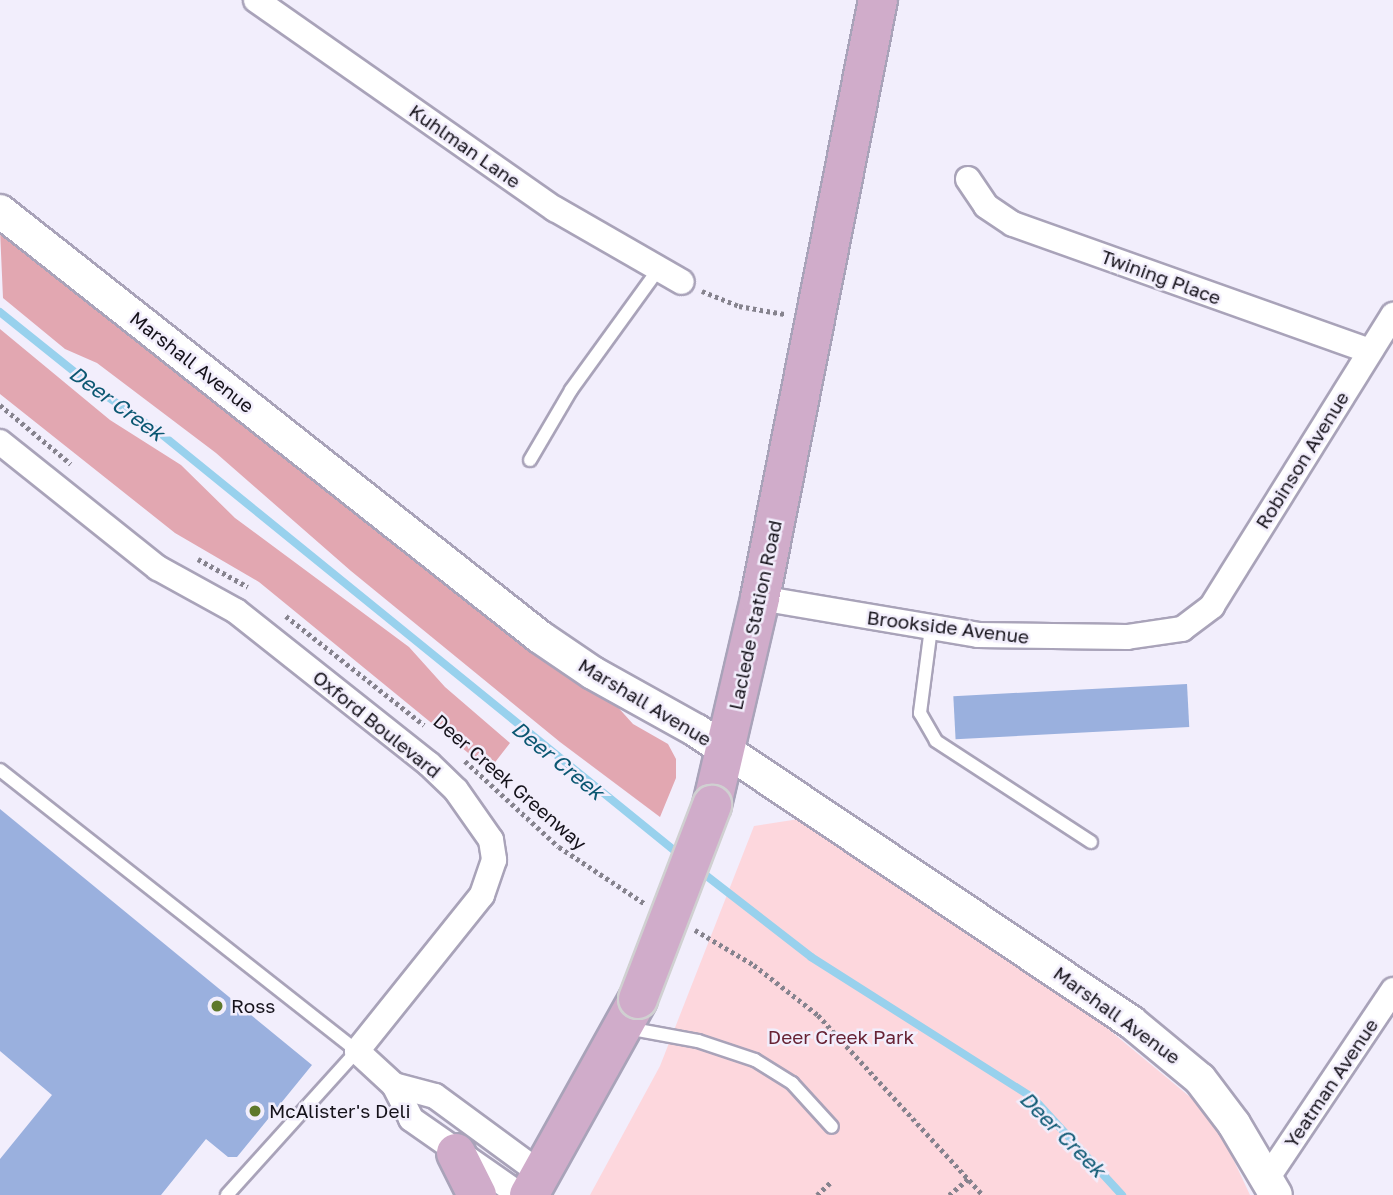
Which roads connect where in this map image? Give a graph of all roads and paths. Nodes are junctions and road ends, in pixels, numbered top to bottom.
1 (256, 0) edge
2 (878, 0) edge
3 (968, 179) dead end
4 (0, 211) edge
5 (658, 270) junction
6 (682, 282) joint
7 (1393, 315) edge
8 (812, 319) junction
9 (1369, 351) junction
10 (0, 405) edge
11 (0, 442) edge
12 (530, 460) dead end
13 (79, 470) dead end
14 (190, 555) dead end
15 (250, 588) dead end
16 (760, 598) junction
17 (1212, 606) joint
18 (281, 612) dead end
19 (930, 628) junction
20 (428, 729) dead end
21 (726, 751) junction
22 (458, 755) dead end
23 (0, 770) edge
24 (1091, 842) dead end
25 (654, 909) dead end
26 (691, 928) dead end
27 (1390, 999) edge
28 (630, 1013) junction
29 (357, 1051) junction
30 (394, 1085) junction
31 (832, 1127) dead end
32 (456, 1153) junction
33 (969, 1178) junction
34 (830, 1183) dead end
35 (1272, 1186) edge
36 (530, 1188) edge
37 (227, 1195) edge
38 (477, 1195) edge
39 (817, 1195) edge
40 (949, 1195) edge
41 (984, 1195) edge

1 - 5 street, Kuhlman Lane
2 - 8 main road, Laclede Station Road
3 - 9 street, Twining Place
4 - 21 street, Marshall Avenue
5 - 6 street, Kuhlman Lane
5 - 12 lane
6 - 8 path
7 - 9 street, Robinson Avenue
8 - 16 main road, Laclede Station Road
9 - 17 street, Robinson Avenue
10 - 13 path
11 - 29 street, Oxford Boulevard
14 - 15 path
16 - 19 street, Brookside Avenue
16 - 21 main road, Laclede Station Road
17 - 19 street, Brookside Avenue
18 - 20 path, Deer Creek Greenway
19 - 24 lane
21 - 28 main road, Laclede Station Road, bridge
21 - 35 street, Marshall Avenue
22 - 25 path, Deer Creek Greenway
23 - 29 lane
26 - 33 path
27 - 35 street, Yeatman Avenue
28 - 31 lane
28 - 36 main road, Laclede Station Road
29 - 30 street
29 - 37 lane
30 - 32 street
30 - 36 street
32 - 36 street
32 - 38 main road
33 - 40 path
33 - 41 path
34 - 39 path

